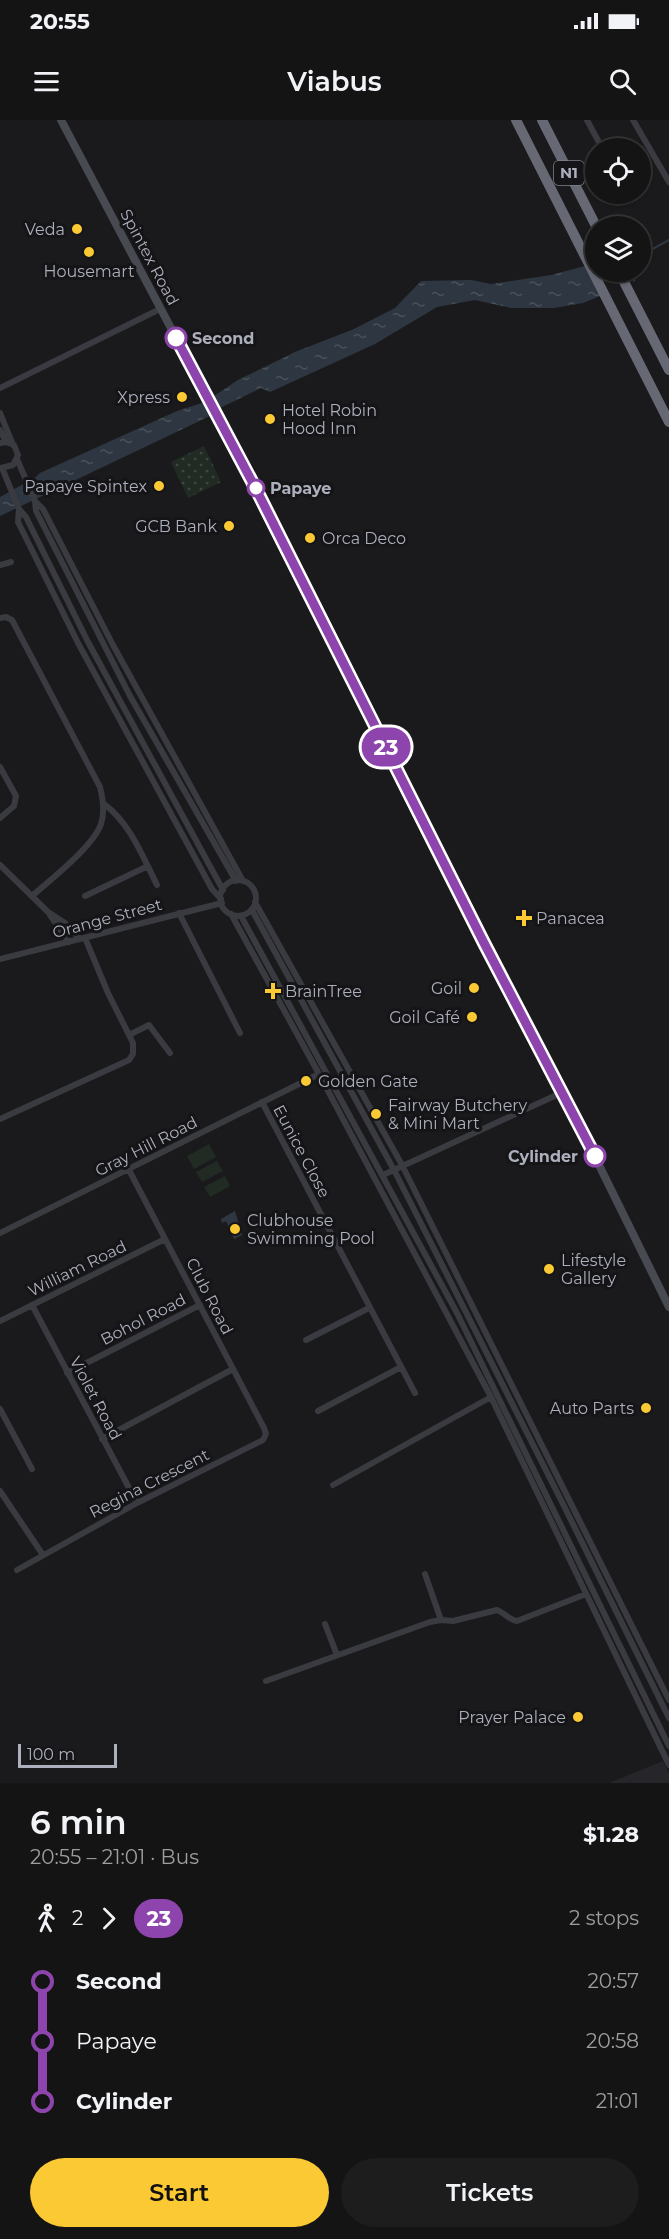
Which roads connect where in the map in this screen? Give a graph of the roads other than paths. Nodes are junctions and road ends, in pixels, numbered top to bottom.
1 (61, 120) edge
2 (516, 120) edge
3 (542, 120) edge
4 (586, 120) edge
5 (633, 120) edge
6 (596, 138) edge
7 (669, 182) edge
8 (591, 216) edge
9 (624, 282) edge
10 (160, 309) junction
11 (669, 370) edge
12 (0, 388) edge
13 (0, 413) edge
14 (669, 422) edge
15 (0, 430) edge
16 (3, 442) edge
17 (14, 445) junction
18 (17, 459) junction
19 (1, 468) edge
20 (19, 509) junction
21 (11, 562) dead end
22 (0, 565) edge
23 (0, 618) edge
24 (0, 767) edge
25 (104, 804) junction
26 (0, 818) edge
27 (0, 865) edge
28 (148, 866) junction
29 (239, 881) junction
30 (158, 885) dead end
31 (223, 890) junction
32 (32, 896) junction
33 (85, 896) dead end
34 (221, 901) junction
35 (255, 902) junction
36 (252, 910) junction
37 (48, 912) junction
38 (179, 913) junction
39 (231, 914) junction
40 (241, 916) junction
41 (83, 939) junction
42 (69, 942) junction
43 (0, 959) edge
44 (240, 1033) dead end
45 (129, 1035) junction
46 (170, 1053) dead end
47 (319, 1074) junction
48 (563, 1092) junction
49 (262, 1102) junction
50 (0, 1119) edge
51 (402, 1166) junction
52 (129, 1170) junction
53 (394, 1170) junction
54 (383, 1175) junction
55 (0, 1233) edge
56 (165, 1239) junction
57 (32, 1305) junction
58 (200, 1305) junction
59 (669, 1307) edge
60 (369, 1308) junction
61 (0, 1321) edge
62 (306, 1340) dead end
63 (401, 1367) junction
64 (232, 1369) junction
65 (68, 1373) junction
66 (415, 1393) dead end
67 (490, 1397) junction
68 (0, 1408) edge
69 (318, 1411) dead end
70 (266, 1434) joint
71 (102, 1439) junction
72 (32, 1469) dead end
73 (333, 1485) dead end
74 (0, 1491) edge
75 (137, 1503) junction
76 (43, 1555) junction
77 (17, 1570) dead end
78 (425, 1574) dead end
79 (586, 1594) junction
80 (441, 1620) junction
81 (324, 1624) dead end
82 (337, 1655) junction
83 (266, 1681) dead end
84 (669, 1700) edge
85 (669, 1718) edge
86 (669, 1746) edge
87 (669, 1765) edge

1 - 10 main road, Spintex Road
2 - 14 highway, N1
3 - 8 highway, N1
4 - 6 street
5 - 7 street
9 - 11 highway
10 - 12 street
10 - 48 main road, Spintex Road
13 - 17 street
15 - 16 street
16 - 17 street
17 - 18 street
18 - 19 street
18 - 29 street
19 - 20 street
20 - 31 street
20 - 34 street
21 - 22 street
23 - 25 street
24 - 26 street
25 - 28 street
25 - 32 street
27 - 32 street
28 - 30 street
28 - 33 street
29 - 31 street
29 - 35 street
31 - 34 street
32 - 37 street
34 - 38 street, Orange Street
34 - 39 street
35 - 36 street
35 - 51 street
36 - 40 street
36 - 53 street
37 - 41 street
37 - 42 street
38 - 41 street, Orange Street
38 - 44 street
39 - 40 street
39 - 47 street
40 - 54 street
41 - 42 street, Orange Street
41 - 45 street
42 - 43 street, Orange Street
45 - 46 street
45 - 50 street
47 - 49 street, Gray Hill Road
47 - 67 street
48 - 51 street
48 - 59 main road, Spintex Road
49 - 52 street, Gray Hill Road
49 - 60 street, Eunice Close
51 - 53 street
51 - 84 street
52 - 55 street, Gray Hill Road
52 - 56 street, Club Road
53 - 54 street
53 - 85 street
54 - 86 street
56 - 57 street, William Road
56 - 58 street, Club Road
57 - 61 street, William Road
57 - 65 street, Violet Road
58 - 64 street, Club Road
58 - 65 street, Bohol Road
60 - 62 street
60 - 63 street, Eunice Close
63 - 66 street, Eunice Close
63 - 69 street
64 - 70 street, Club Road
64 - 71 street
65 - 71 street, Violet Road
67 - 73 street
67 - 79 street
68 - 72 street
70 - 75 street, Regina Crescent
71 - 75 street, Violet Road
74 - 76 street
75 - 76 street, Regina Crescent
76 - 77 street, Regina Crescent
78 - 80 street
79 - 80 street
79 - 87 street
80 - 82 street
81 - 82 street
82 - 83 street

